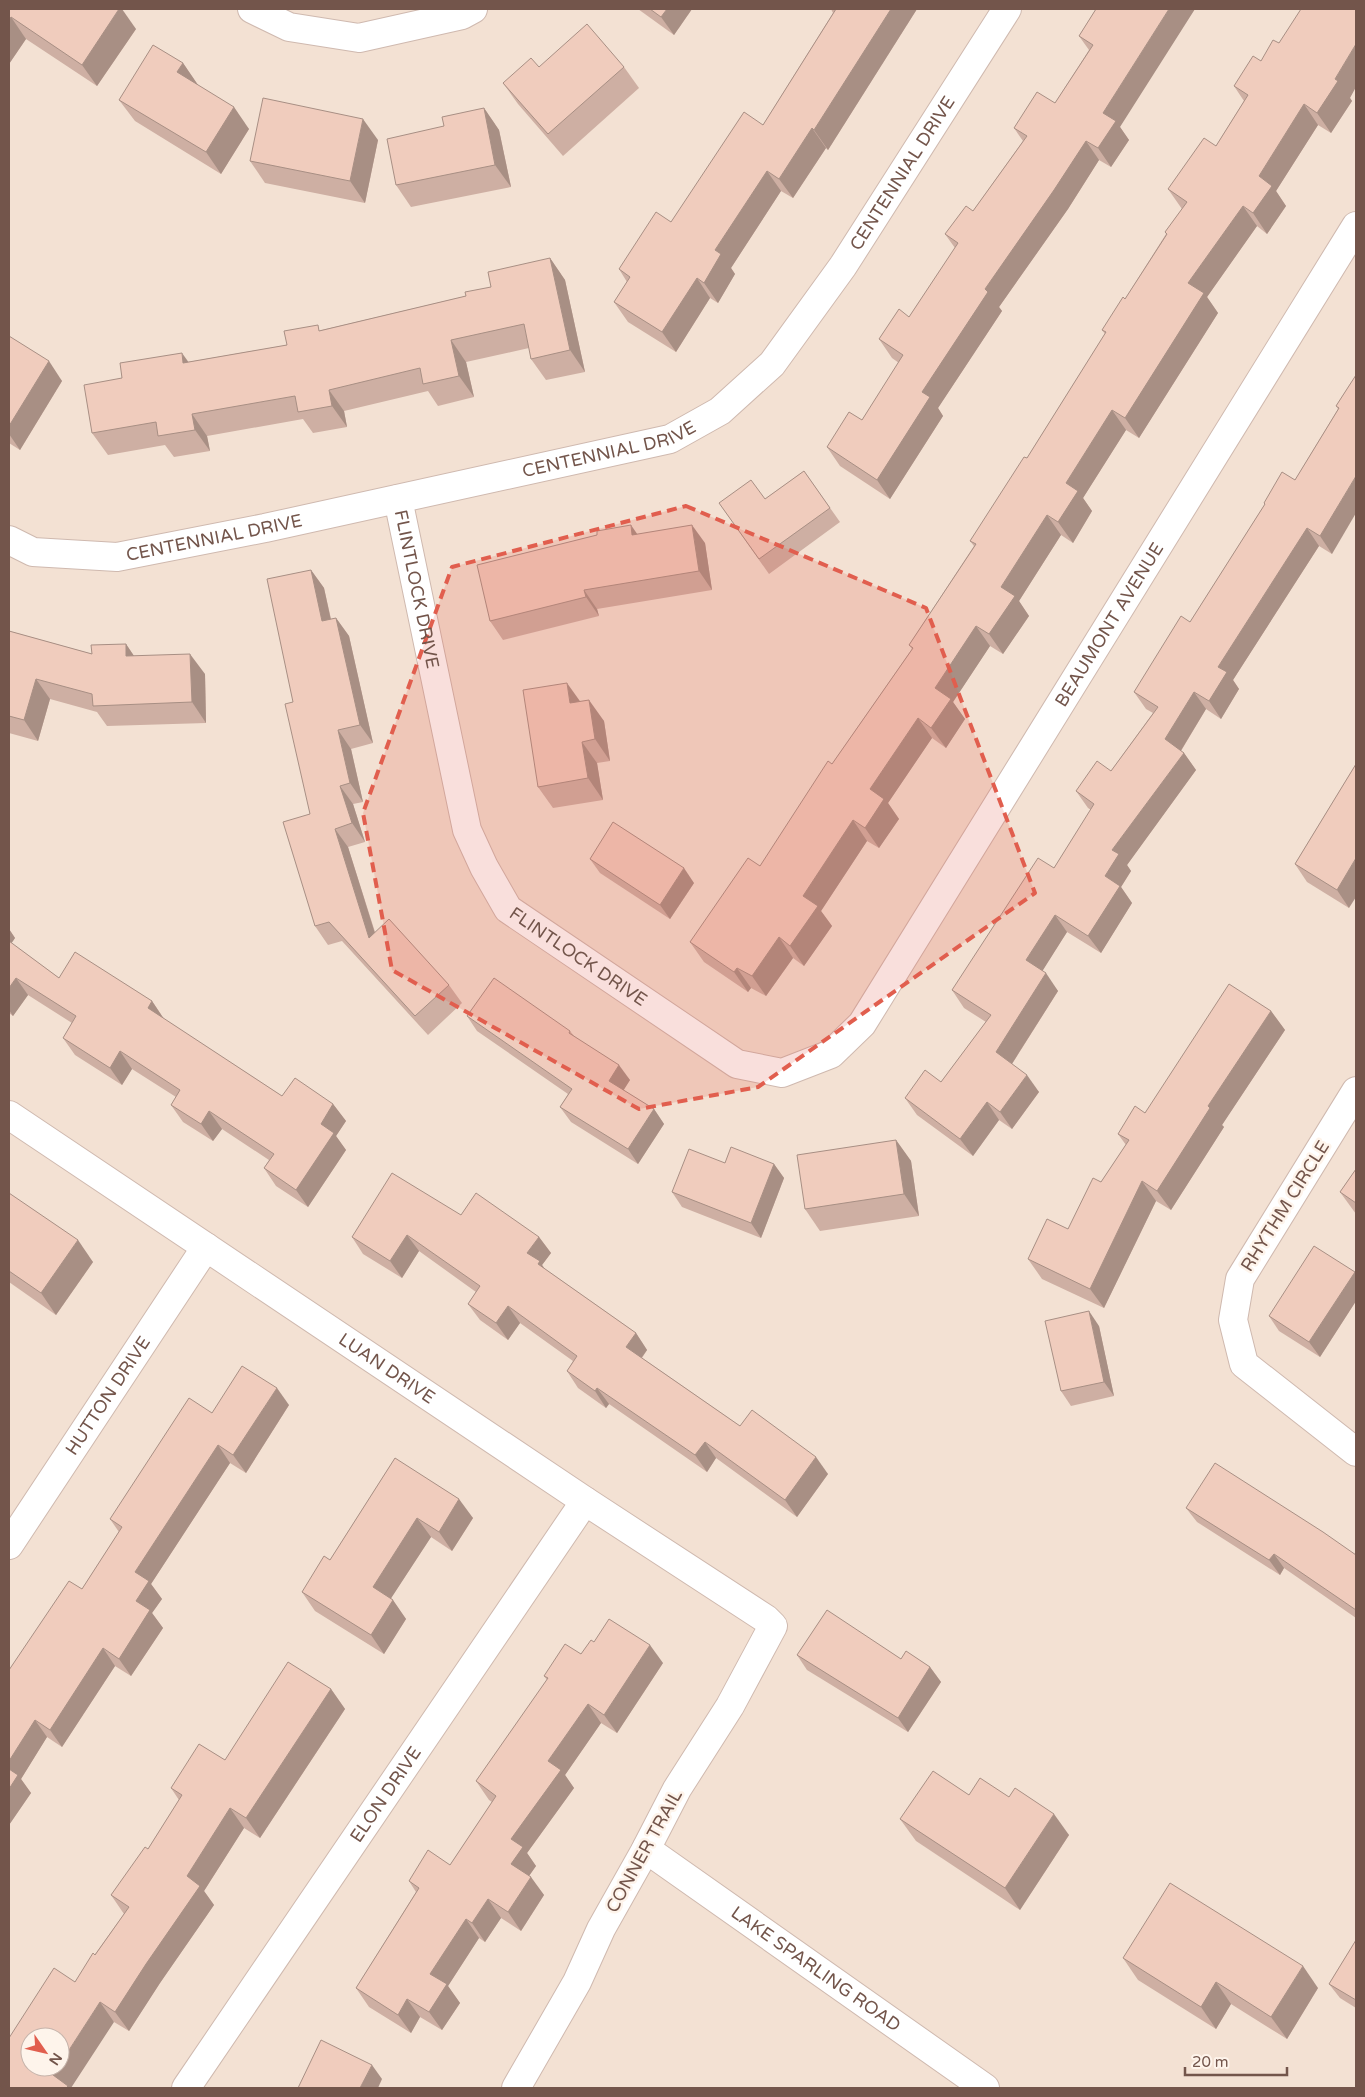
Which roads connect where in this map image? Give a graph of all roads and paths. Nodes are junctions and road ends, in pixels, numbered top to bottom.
1 (252, 9) edge
2 (473, 9) edge
3 (1007, 9) edge
4 (1356, 226) edge
5 (398, 499) junction
6 (9, 540) edge
7 (862, 1024) joint
8 (1356, 1090) edge
9 (9, 1115) edge
10 (206, 1247) junction
11 (1356, 1452) edge
12 (585, 1501) junction
13 (9, 1545) edge
14 (766, 1619) joint
15 (646, 1849) junction
16 (186, 2088) edge
17 (516, 2088) edge
18 (985, 2088) edge

1 - 2 street
3 - 5 street, CENTENNIAL DRIVE
4 - 7 street, BEAUMONT AVENUE
5 - 6 street, CENTENNIAL DRIVE
5 - 7 street, FLINTLOCK DRIVE
8 - 11 street, RHYTHM CIRCLE
9 - 10 street, LUAN DRIVE
10 - 12 street, LUAN DRIVE
10 - 13 street, HUTTON DRIVE
12 - 14 street, LUAN DRIVE
12 - 16 street, ELON DRIVE
14 - 15 street, CONNER TRAIL
15 - 17 street, CONNER TRAIL
15 - 18 street, LAKE SPARLING ROAD

